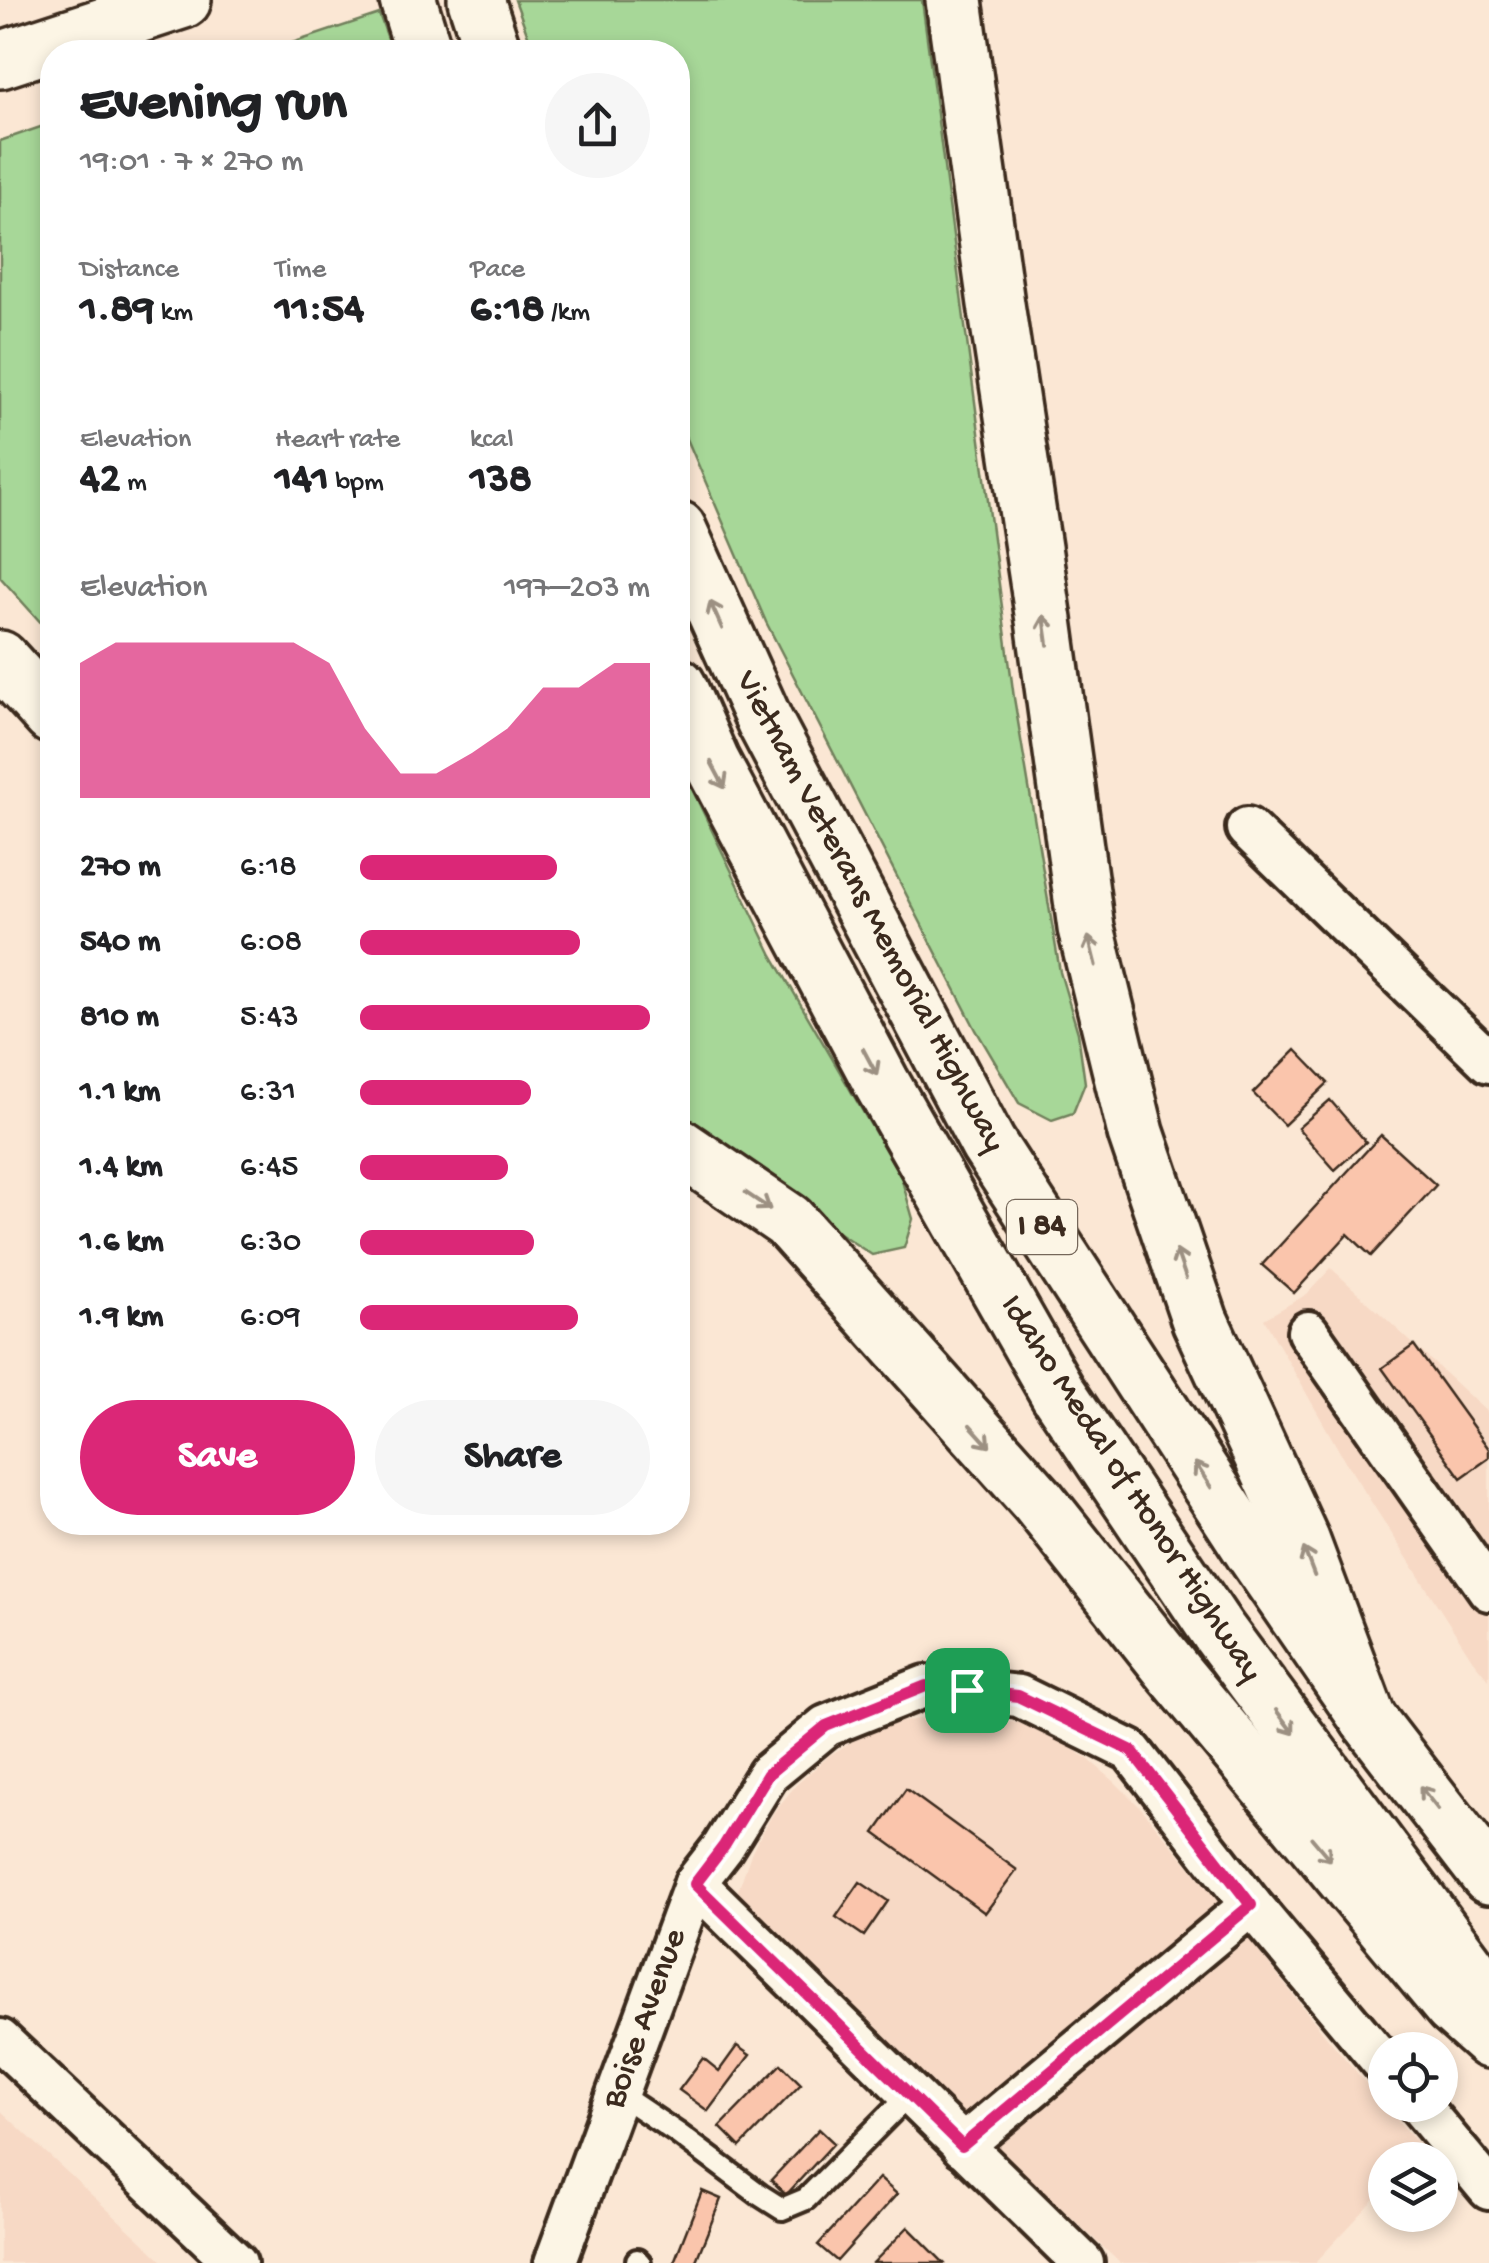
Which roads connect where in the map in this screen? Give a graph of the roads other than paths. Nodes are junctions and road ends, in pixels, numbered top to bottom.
1 (183, 0) edge
2 (408, 0) edge
3 (476, 0) edge
4 (954, 0) edge
5 (61, 40) edge
6 (420, 40) edge
7 (489, 40) edge
8 (40, 47) edge
9 (0, 60) edge
10 (690, 556) edge
11 (0, 659) edge
12 (40, 703) edge
13 (690, 713) edge
14 (1247, 828) dead end
15 (1489, 1062) edge
16 (690, 1154) edge
17 (1308, 1332) dead end
18 (1489, 1590) edge
19 (1368, 1719) junction
20 (1489, 1876) edge
21 (695, 1884) junction
22 (1251, 1905) junction
23 (1489, 1996) edge
24 (0, 2040) edge
25 (1489, 2040) edge
26 (1368, 2045) edge
27 (619, 2094) junction
28 (910, 2094) junction
29 (1433, 2122) edge
30 (962, 2146) junction
31 (1489, 2189) edge
32 (236, 2263) edge
33 (555, 2263) edge
34 (1083, 2263) edge

1 - 5 main road
2 - 6 main road
3 - 7 main road
19 -> 4 main road
8 - 9 main road
19 -> 10 main road, Vietnam Veterans Memorial Highway / I 84
11 - 12 main road
13 -> 23 main road, Idaho Medal of Honor Highway / I 84
14 - 15 street
16 -> 25 main road
17 - 18 street
20 -> 19 main road, Vietnam Veterans Memorial Highway / I 84
21 - 22 street, Boise Avenue
21 - 27 street, Boise Avenue
21 - 28 street
22 - 26 street, Boise Avenue
22 - 30 street
24 - 32 street
27 - 28 lane
27 - 33 street, Boise Avenue
28 - 30 street
29 - 31 street
30 - 34 street

